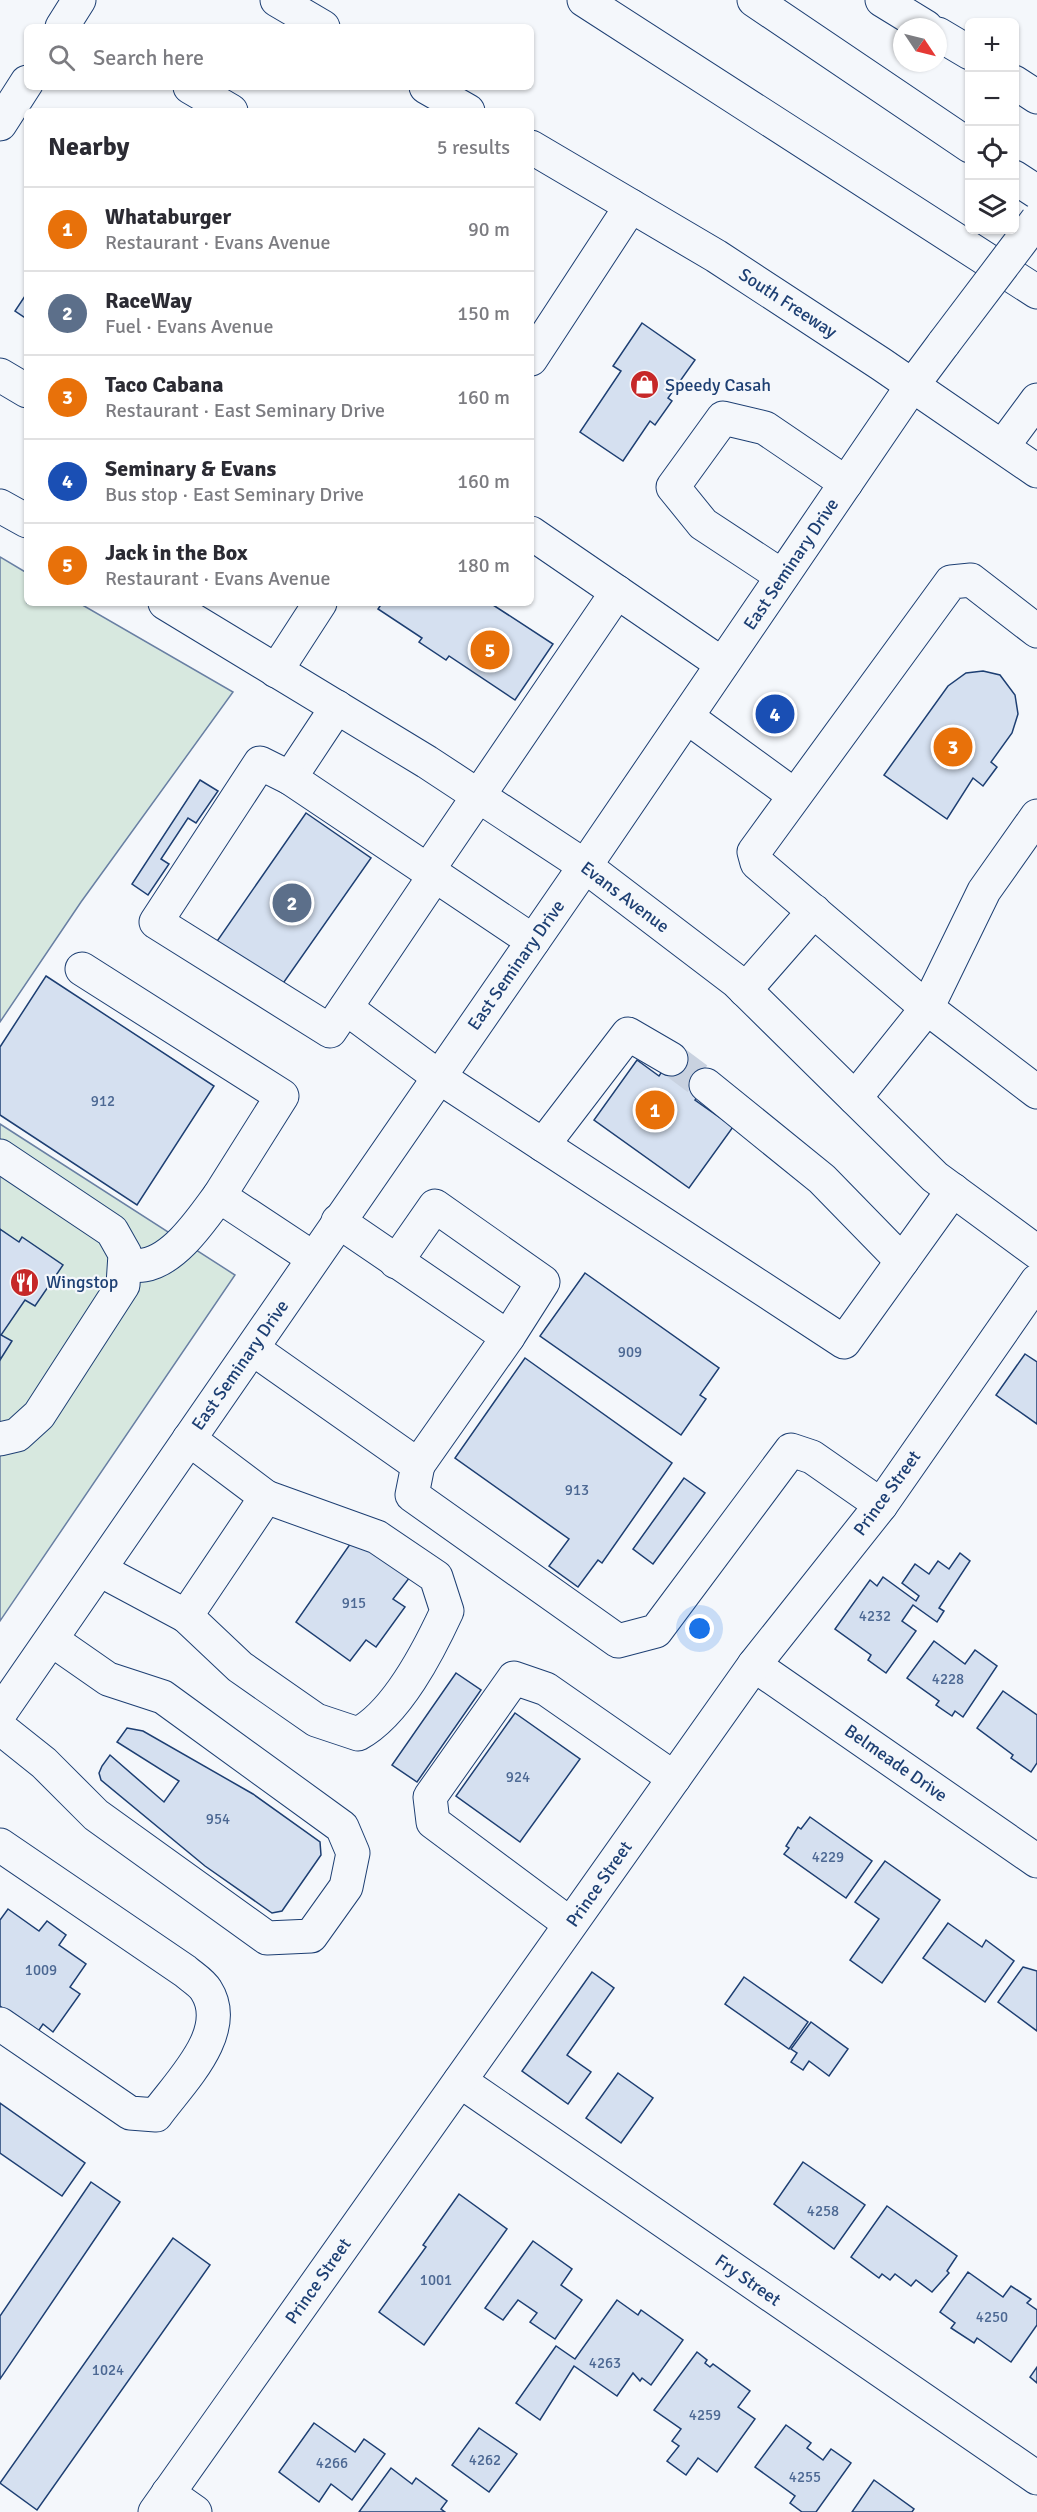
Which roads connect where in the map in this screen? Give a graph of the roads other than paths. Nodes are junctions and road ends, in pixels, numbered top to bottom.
1 (277, 0) edge
2 (584, 0) edge
3 (754, 0) edge
4 (882, 0) edge
5 (912, 18) edge
6 (318, 24) edge
7 (947, 40) edge
8 (965, 51) edge
9 (1019, 85) edge
10 (24, 87) edge
11 (195, 90) edge
12 (431, 90) edge
13 (1037, 98) edge
14 (226, 108) edge
15 (463, 108) edge
16 (0, 124) edge
17 (965, 143) edge
18 (534, 149) edge
19 (1019, 180) edge
20 (1037, 192) edge
21 (630, 206) junction
22 (1037, 220) edge
23 (1037, 292) edge
24 (534, 354) edge
25 (0, 375) edge
26 (912, 386) junction
27 (24, 389) edge
28 (1032, 407) edge
29 (1003, 446) junction
30 (1037, 471) edge
31 (846, 483) junction
32 (0, 506) edge
33 (24, 519) edge
34 (534, 535) edge
35 (782, 576) junction
36 (617, 592) junction
37 (318, 606) edge
38 (183, 607) edge
39 (1037, 631) edge
40 (722, 664) junction
41 (276, 671) junction
42 (337, 707) junction
43 (687, 717) junction
44 (291, 778) junction
45 (477, 795) junction
46 (794, 795) junction
47 (1037, 816) edge
48 (585, 866) junction
49 (432, 873) junction
50 (814, 911) junction
51 (533, 941) junction
52 (82, 969) dead end
53 (745, 990) junction
54 (346, 1008) junction
55 (927, 1008) junction
56 (671, 1059) tunnel mouth
57 (439, 1077) junction
58 (706, 1085) tunnel mouth
59 (1037, 1092) edge
60 (855, 1098) junction
61 (543, 1144) junction
62 (0, 1156) edge
63 (953, 1190) junction
64 (219, 1196) junction
65 (338, 1221) junction
66 (1037, 1252) edge
67 (313, 1258) junction
68 (902, 1261) junction
69 (396, 1262) junction
70 (125, 1264) junction
71 (1037, 1281) edge
72 (508, 1337) junction
73 (252, 1349) junction
74 (0, 1439) edge
75 (189, 1439) junction
76 (418, 1465) junction
77 (266, 1497) junction
78 (880, 1505) junction
79 (100, 1570) junction
80 (186, 1616) junction
81 (52, 1640) junction
82 (754, 1665) junction
83 (0, 1713) edge
84 (0, 1728) edge
85 (674, 1778) junction
86 (0, 1845) edge
87 (1037, 1862) edge
88 (570, 1924) junction
89 (0, 2024) edge
90 (460, 2081) junction
91 (1037, 2478) edge
92 (161, 2502) edge
93 (195, 2512) edge

1 - 6 main road
2 - 23 main road
3 - 17 main road
4 - 5 main road
7 - 8 main road
9 - 13 main road
10 - 16 main road
11 - 14 main road
12 - 15 main road
18 - 21 main road, South Freeway
19 - 20 main road
21 - 24 main road
21 - 26 main road, South Freeway
22 - 26 main road, East Seminary Drive, bridge
25 - 27 main road
26 - 29 main road, South Freeway
26 - 31 main road, East Seminary Drive
28 - 29 main road
29 - 30 main road, South Freeway
31 - 35 main road, East Seminary Drive
31 - 35 main road
32 - 33 main road
34 - 36 main road
35 - 40 main road, East Seminary Drive
36 - 40 main road
36 - 45 main road
37 - 41 main road
38 - 41 main road, Evans Avenue
39 - 46 main road
40 - 43 main road, East Seminary Drive
41 - 42 main road, Evans Avenue
42 - 44 main road
42 - 45 main road, Evans Avenue
43 - 46 main road
43 - 48 main road, East Seminary Drive
44 - 49 main road
44 - 54 main road
45 - 48 main road, Evans Avenue
45 - 49 main road
46 - 50 main road
47 - 55 main road
48 - 51 main road, East Seminary Drive
48 - 53 main road, Evans Avenue
49 - 51 main road
49 - 54 main road
50 - 53 main road
50 - 55 main road
51 - 57 main road, East Seminary Drive
52 - 64 main road
53 - 60 main road, Evans Avenue
54 - 57 main road
55 - 59 main road
55 - 60 main road
56 - 61 main road
57 - 61 main road
57 - 65 main road, East Seminary Drive
58 - 68 main road
60 - 63 main road, Evans Avenue
61 - 68 main road
62 - 70 main road
63 - 66 main road, Evans Avenue
63 - 68 main road
64 - 67 main road
64 - 70 main road
65 - 67 main road, East Seminary Drive
65 - 69 main road
67 - 73 main road, East Seminary Drive
69 - 72 main road
69 - 72 main road
70 - 74 main road
71 - 78 main road, Prince Street
72 - 76 main road
73 - 75 main road, East Seminary Drive
73 - 76 main road
75 - 77 main road
75 - 79 main road, East Seminary Drive
76 - 78 main road
77 - 80 main road
77 - 80 main road
78 - 82 main road, Prince Street
79 - 80 main road
79 - 81 main road, East Seminary Drive
81 - 83 main road, East Seminary Drive
81 - 84 main road
82 - 85 main road, Prince Street
82 - 87 main road, Belmeade Drive
85 - 88 main road, Prince Street
85 - 88 main road
86 - 89 main road
88 - 90 main road, Prince Street
90 - 91 main road, Fry Street
90 - 92 main road, Prince Street
92 - 93 main road

